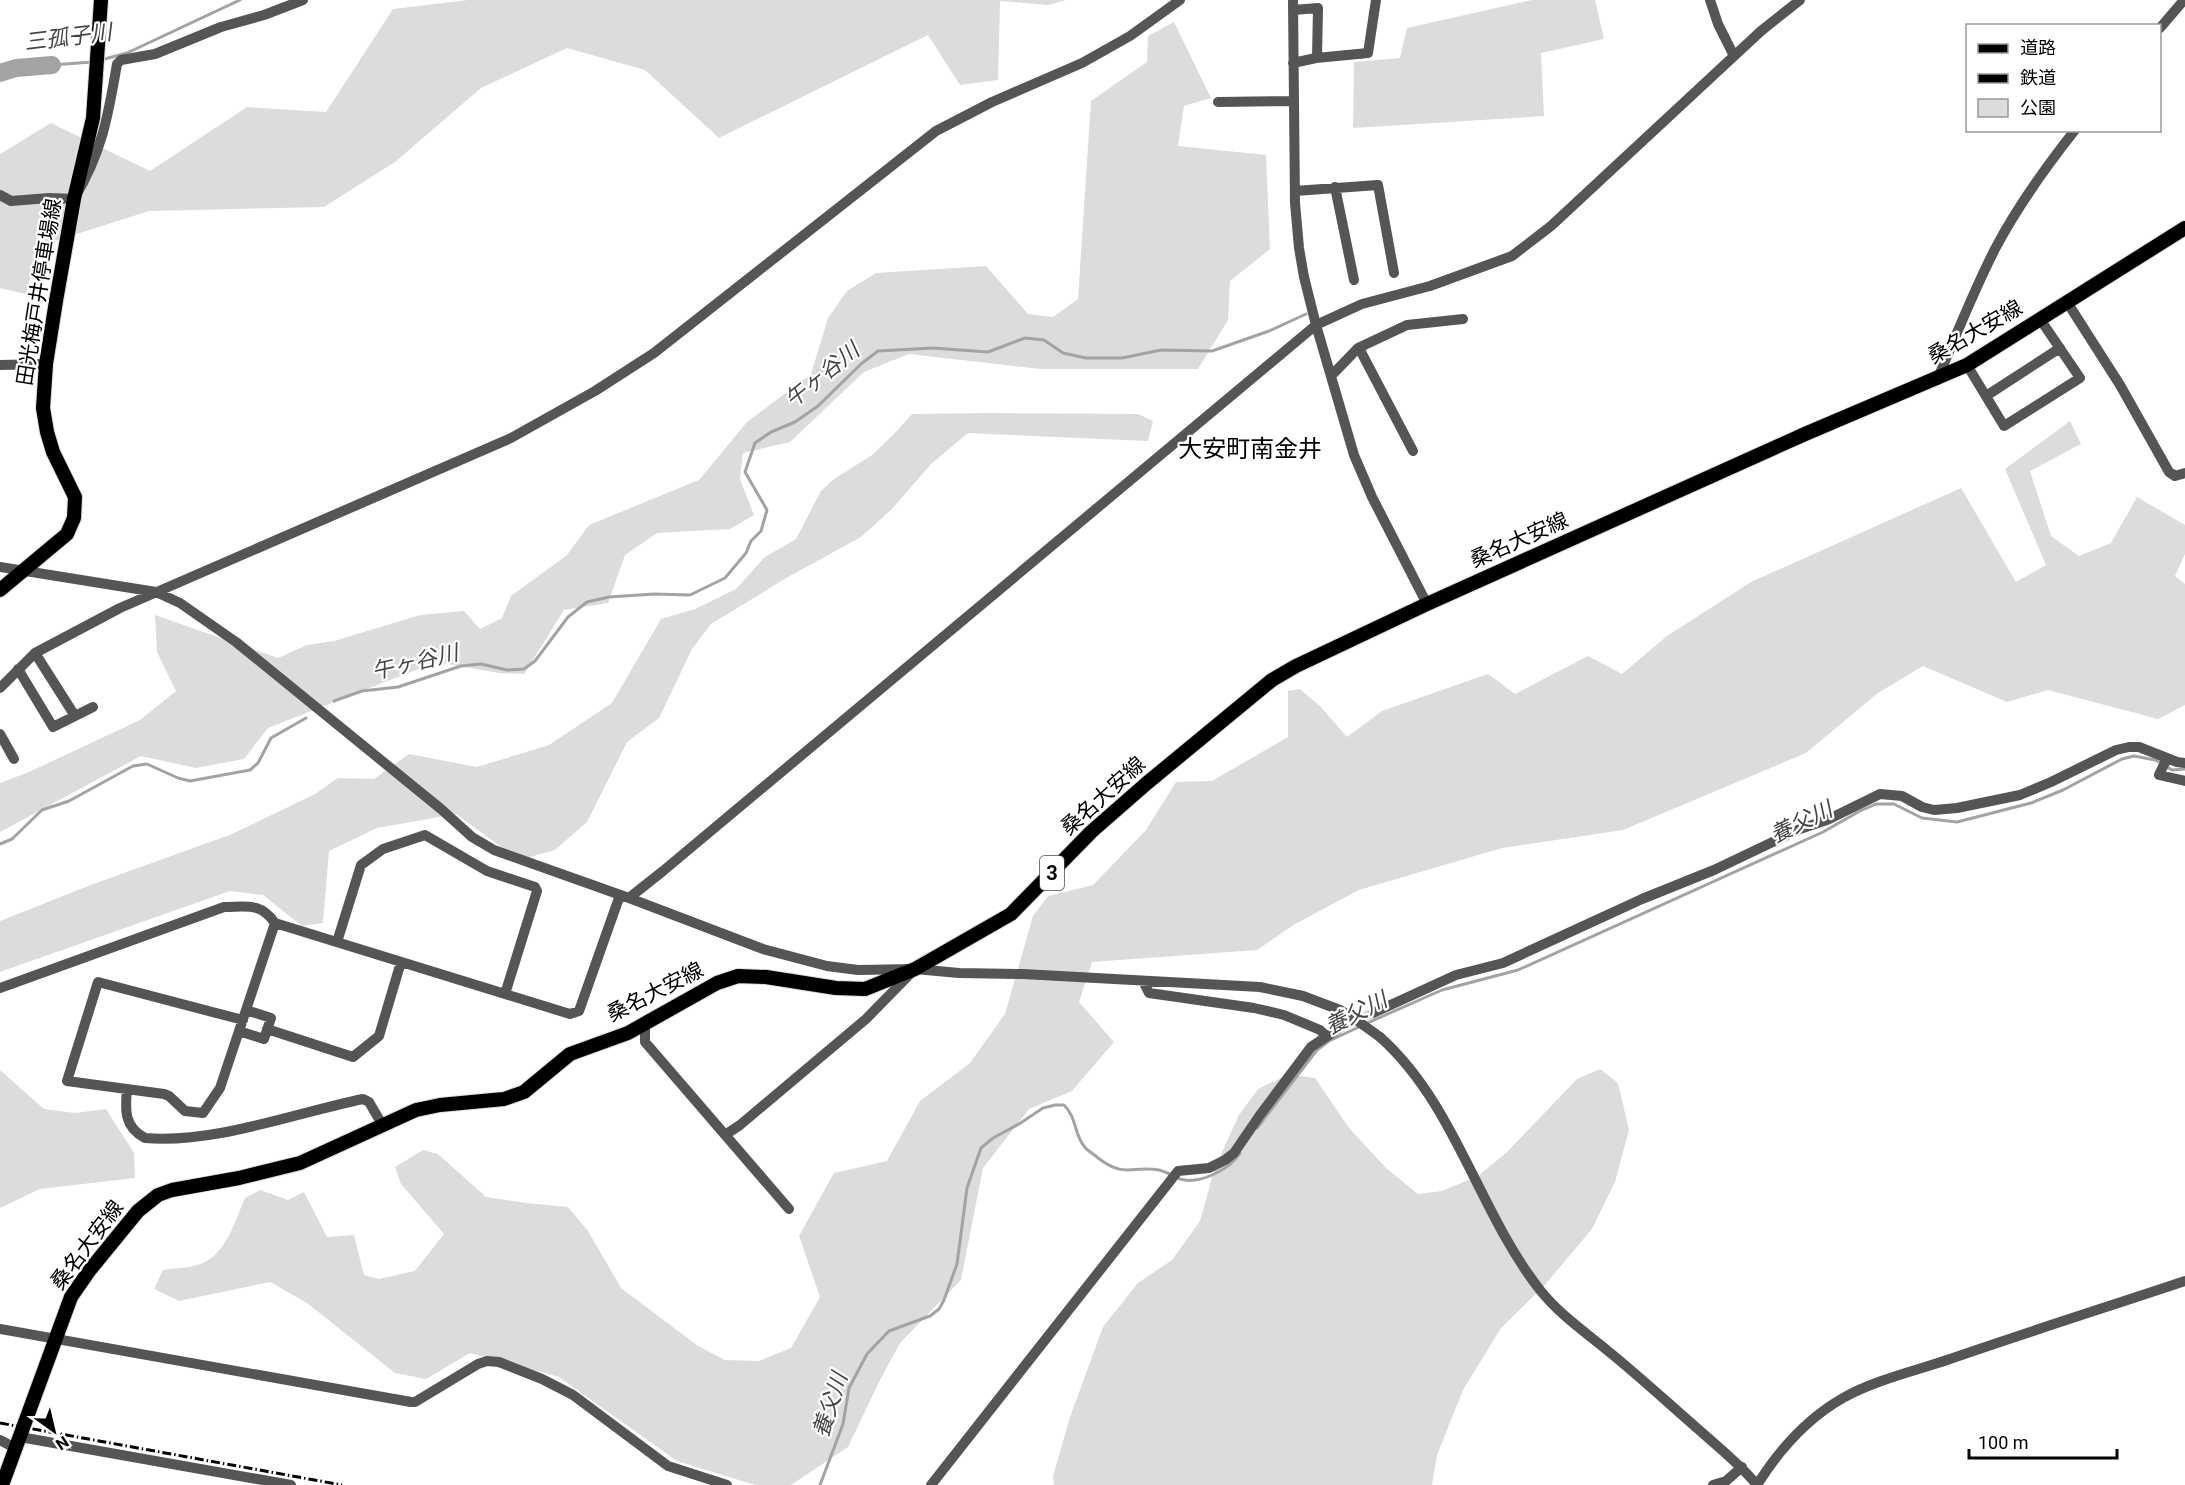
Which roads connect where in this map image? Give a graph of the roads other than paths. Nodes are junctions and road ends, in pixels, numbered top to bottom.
1 (100, 0) edge
2 (303, 0) edge
3 (1180, 0) edge
4 (1376, 0) edge
5 (1710, 0) edge
6 (1800, 0) edge
7 (2184, 0) edge
8 (1293, 5) edge
9 (2161, 27) edge
10 (1734, 56) junction
11 (1317, 58) junction
12 (1293, 63) junction
13 (1293, 101) junction
14 (1218, 102) dead end
15 (2074, 132) edge
16 (1335, 187) junction
17 (1295, 191) junction
18 (0, 195) edge
19 (74, 199) junction
20 (2185, 228) edge
21 (1394, 273) dead end
22 (1354, 280) dead end
23 (2067, 302) junction
24 (1463, 319) dead end
25 (2040, 319) junction
26 (1316, 325) junction
27 (1359, 348) junction
28 (2060, 348) junction
29 (0, 364) edge
30 (46, 364) junction
31 (1967, 365) junction
32 (1332, 375) junction
33 (1937, 380) junction
34 (1986, 396) junction
35 (1413, 451) dead end
36 (2185, 474) edge
37 (0, 567) edge
38 (24, 570) junction
39 (0, 590) edge
40 (156, 592) junction
41 (1427, 604) junction
42 (35, 652) junction
43 (18, 669) junction
44 (0, 688) edge
45 (93, 707) dead end
46 (75, 716) junction
47 (0, 734) edge
48 (14, 759) dead end
49 (2166, 759) junction
50 (2185, 763) edge
51 (2185, 781) edge
52 (625, 896) junction
53 (274, 923) junction
54 (337, 942) junction
55 (401, 962) junction
56 (915, 969) junction
57 (1148, 981) junction
58 (0, 988) edge
59 (505, 994) junction
60 (1373, 1013) tunnel mouth
61 (243, 1020) junction
62 (645, 1025) junction
63 (267, 1029) junction
64 (1338, 1029) tunnel mouth
65 (1326, 1035) junction
66 (127, 1089) junction
67 (383, 1126) junction
68 (725, 1135) junction
69 (789, 1209) dead end
70 (2185, 1281) edge
71 (0, 1329) edge
72 (54, 1339) junction
73 (0, 1440) edge
74 (18, 1443) junction
75 (1742, 1467) junction
76 (2, 1485) edge
77 (291, 1485) edge
78 (727, 1485) edge
79 (931, 1485) edge
80 (1713, 1485) edge
81 (1757, 1485) edge

1 - 19 main road, 田光梅戸井停車場線
2 - 19 street
3 - 40 street
4 - 11 street
5 - 10 street
6 - 10 street
7 - 9 street
8 - 11 street
8 - 12 street
10 - 26 street
11 - 12 street
12 - 13 street
13 - 14 street
13 - 17 street
15 - 33 street
16 - 17 street
16 - 21 street
16 - 22 street
17 - 26 street
18 - 19 street
19 - 30 main road, 田光梅戸井停車場線
20 - 23 main road, 桑名大安線 / 3
23 - 25 main road, 桑名大安線 / 3
23 - 36 street
24 - 27 street
25 - 28 street
25 - 31 main road, 桑名大安線 / 3
26 - 32 street
26 - 52 street
27 - 32 street
27 - 35 street
28 - 34 street
28 - 34 street
29 - 30 street
30 - 38 main road, 田光梅戸井停車場線
31 - 33 main road, 桑名大安線 / 3
31 - 34 street
32 - 41 street
33 - 41 main road, 桑名大安線 / 3
37 - 38 street
38 - 39 main road, 田光梅戸井停車場線
38 - 40 street
40 - 42 street
40 - 52 street
41 - 56 main road, 桑名大安線 / 3
42 - 43 street
42 - 46 street
43 - 44 street
43 - 46 street
45 - 46 street
47 - 48 street
49 - 50 street
49 - 51 street
49 - 60 street
52 - 56 street
52 - 59 street
53 - 54 street
53 - 58 street
53 - 61 street
54 - 55 street
54 - 59 street
55 - 59 street
55 - 63 street
56 - 57 street
56 - 62 main road, 桑名大安線 / 3
56 - 68 street
57 - 65 street
57 - 75 street, bridge
61 - 63 street
61 - 63 street
61 - 66 street
61 - 66 street
62 - 67 main road, 桑名大安線 / 3
62 - 68 street
64 - 65 street
65 - 79 street
66 - 67 street
67 - 72 main road, 桑名大安線 / 3
68 - 69 street
70 - 81 street
71 - 72 street
72 - 74 main road, 桑名大安線 / 3
72 - 78 street
73 - 74 street
74 - 76 main road, 桑名大安線 / 3
74 - 77 street
75 - 80 street
75 - 81 street

